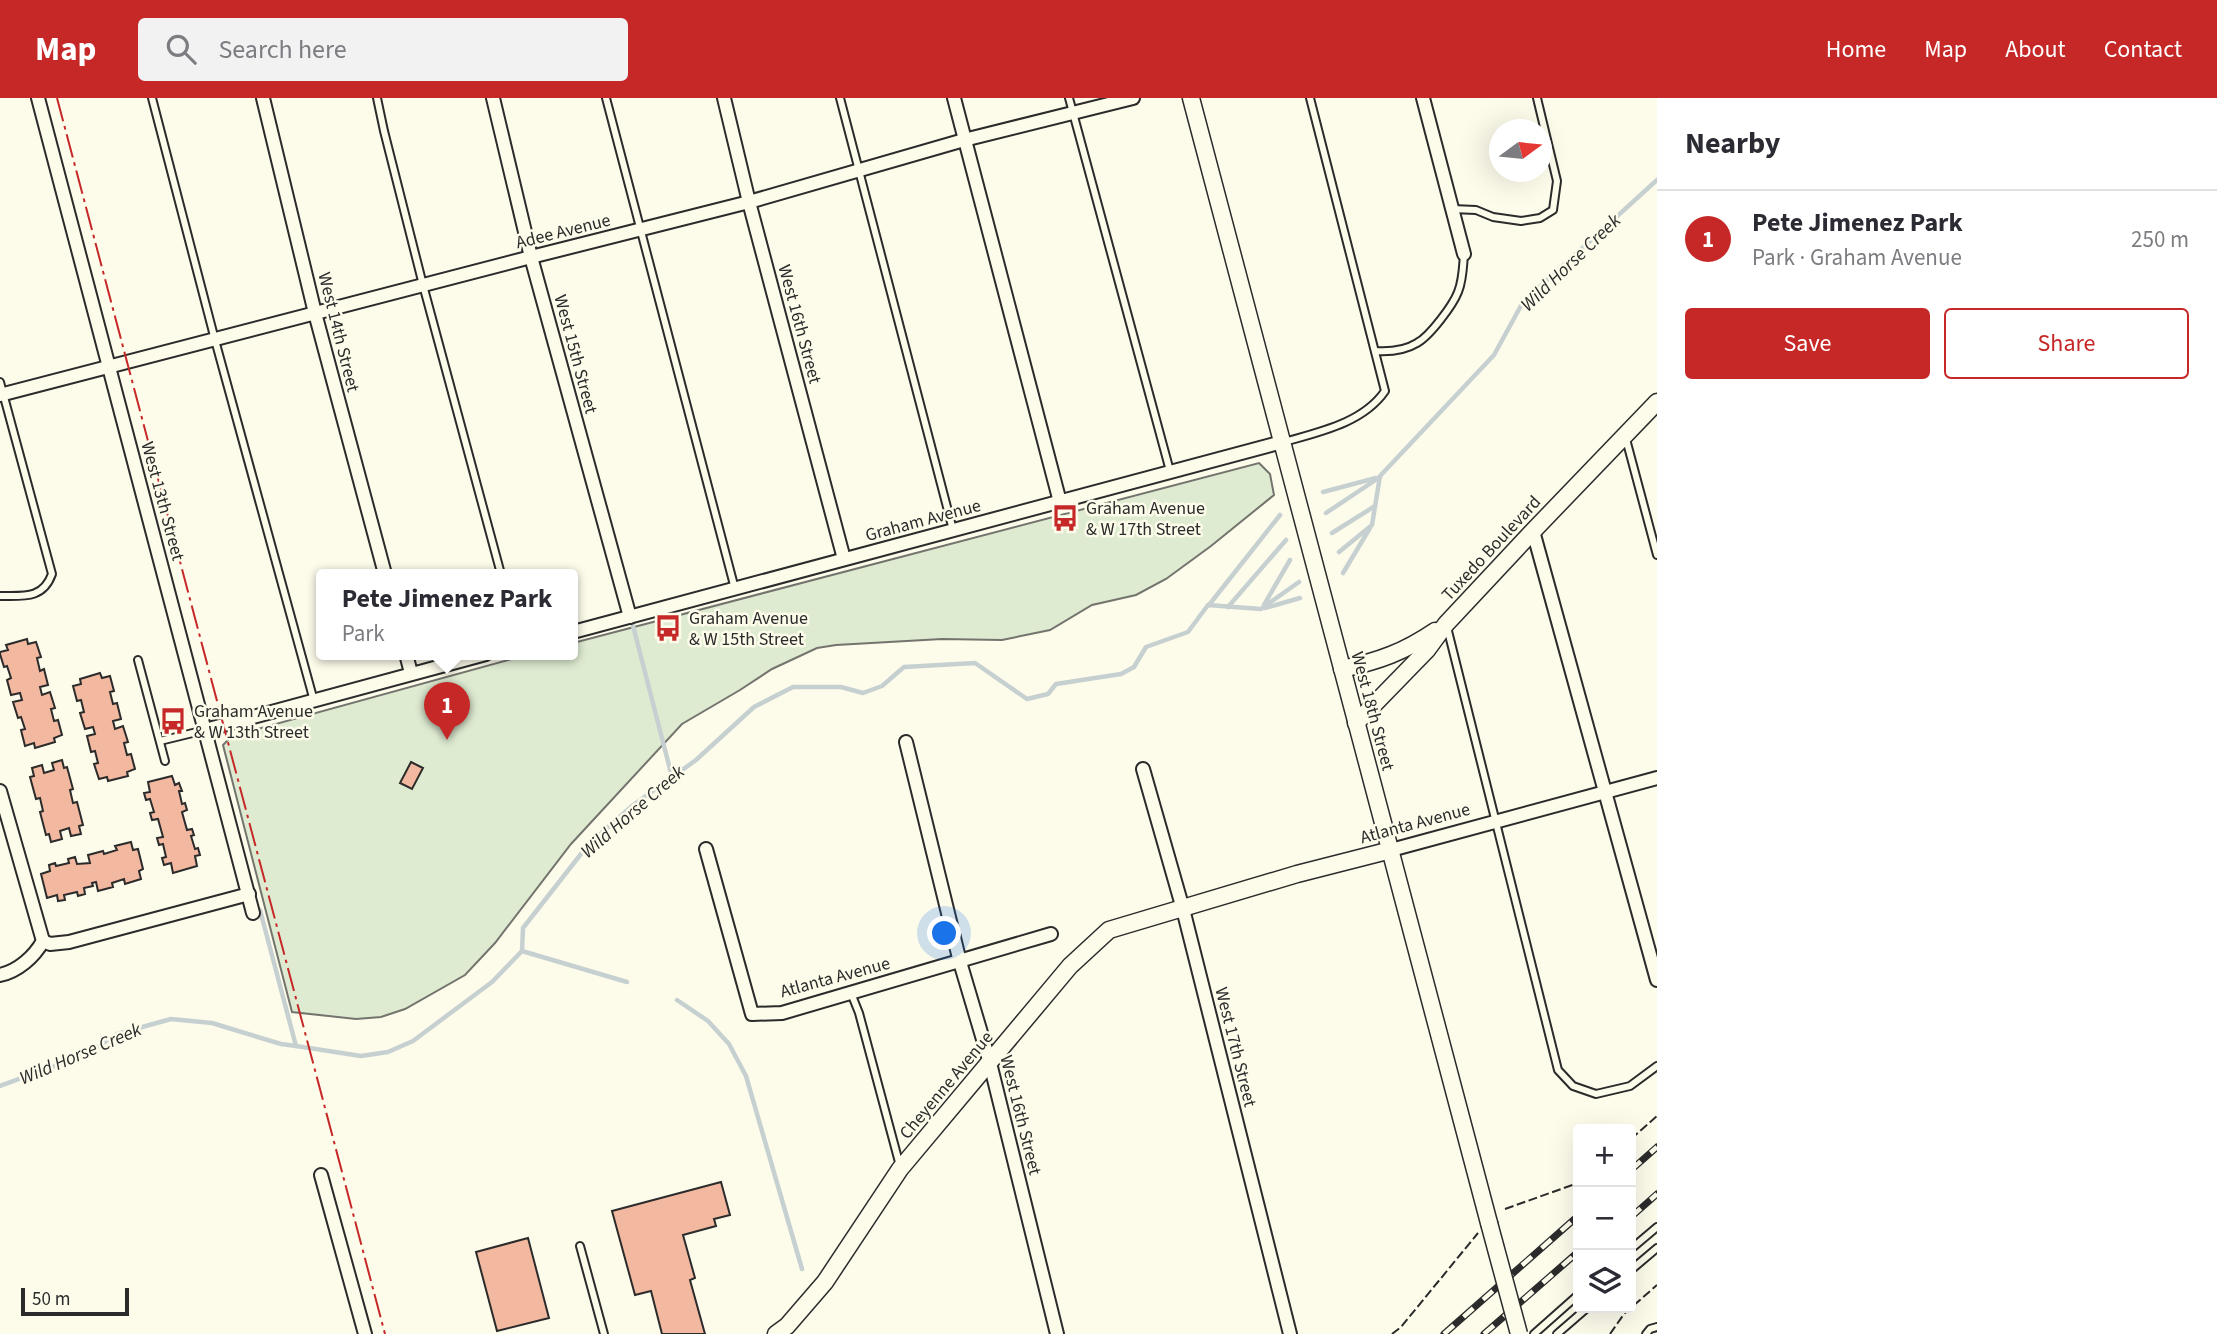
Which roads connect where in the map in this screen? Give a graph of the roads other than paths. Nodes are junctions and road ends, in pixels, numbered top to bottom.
1 (38, 98) edge
2 (152, 98) edge
3 (263, 98) edge
4 (377, 98) edge
5 (493, 98) edge
6 (606, 98) edge
7 (724, 98) edge
8 (840, 98) edge
9 (954, 98) edge
10 (1069, 98) edge
11 (1133, 98) edge
12 (1191, 98) edge
13 (1310, 98) edge
14 (1423, 98) edge
15 (1537, 98) edge
16 (1073, 113) junction
17 (964, 140) junction
18 (859, 170) junction
19 (749, 202) junction
20 (1452, 209) junction
21 (640, 229) junction
22 (1464, 254) joint
23 (531, 257) junction
24 (423, 285) junction
25 (315, 313) junction
26 (215, 340) junction
27 (1375, 351) junction
28 (110, 368) junction
29 (1, 391) edge
30 (1657, 402) edge
31 (1625, 435) junction
32 (1282, 442) junction
33 (1171, 472) junction
34 (1060, 502) junction
35 (953, 530) junction
36 (1533, 531) junction
37 (1657, 555) edge
38 (845, 559) junction
39 (384, 569) edge
40 (500, 569) edge
41 (735, 589) junction
42 (0, 596) edge
43 (630, 617) junction
44 (1446, 624) junction
45 (578, 631) edge
46 (138, 660) dead end
47 (408, 660) edge
48 (462, 660) edge
49 (1342, 669) junction
50 (411, 673) junction
51 (314, 701) junction
52 (1356, 723) junction
53 (205, 730) junction
54 (160, 741) junction
55 (906, 743) dead end
56 (165, 761) dead end
57 (1143, 769) dead end
58 (1657, 778) edge
59 (0, 791) edge
60 (1604, 792) junction
61 (1495, 822) junction
62 (706, 849) dead end
63 (1391, 850) junction
64 (248, 894) junction
65 (1183, 909) junction
66 (253, 913) dead end
67 (1051, 934) dead end
68 (43, 941) junction
69 (960, 961) junction
70 (0, 975) edge
71 (1657, 980) edge
72 (852, 993) junction
73 (990, 1063) junction
74 (1657, 1066) edge
75 (900, 1169) junction
76 (321, 1175) dead end
77 (1657, 1227) edge
78 (580, 1246) dead end
79 (1636, 1246) edge
80 (1657, 1248) edge
81 (1636, 1266) edge
82 (1573, 1299) edge
83 (1581, 1313) edge
84 (1657, 1327) edge
85 (365, 1334) edge
86 (604, 1334) edge
87 (776, 1334) edge
88 (1057, 1334) edge
89 (1290, 1334) edge
90 (1519, 1334) edge
91 (1534, 1334) edge
92 (1557, 1334) edge
93 (1646, 1334) edge

1 - 28 street, West 13th Street
2 - 26 lane
3 - 25 street, West 14th Street
4 - 24 lane
5 - 23 street, West 15th Street
6 - 21 lane
7 - 19 street, West 16th Street
8 - 18 lane
9 - 17 street
10 - 16 lane
11 - 16 street, Adee Avenue
12 - 32 street, West 18th Street
13 - 27 lane
14 - 20 street
15 - 20 lane
16 - 17 street, Adee Avenue
16 - 33 lane
17 - 18 street, Adee Avenue
17 - 34 street
18 - 19 street, Adee Avenue
18 - 35 lane
19 - 21 street, Adee Avenue
19 - 38 street, West 16th Street
20 - 22 street
21 - 23 street, Adee Avenue
21 - 41 lane
22 - 27 lane
23 - 24 street, Adee Avenue
23 - 43 street, West 15th Street
24 - 25 street, Adee Avenue
24 - 40 lane
25 - 26 street, Adee Avenue
25 - 39 street, West 14th Street
26 - 28 street, Adee Avenue
26 - 51 lane
27 - 32 lane
28 - 29 street, Adee Avenue
28 - 53 street, West 13th Street
29 - 42 lane
30 - 31 street, Tuxedo Boulevard
31 - 36 street, Tuxedo Boulevard
31 - 37 lane
32 - 33 street, Graham Avenue
32 - 49 street, West 18th Street
33 - 34 street, Graham Avenue
34 - 35 street, Graham Avenue
35 - 38 street, Graham Avenue
36 - 44 street, Tuxedo Boulevard
36 - 60 street
38 - 41 street, Graham Avenue
41 - 43 street, Graham Avenue
43 - 45 street, Graham Avenue
44 - 49 street
44 - 52 street, Tuxedo Boulevard
44 - 61 lane
46 - 54 lane
47 - 50 street
48 - 50 street
49 - 52 street, West 18th Street
50 - 51 street
51 - 53 street
52 - 63 street, West 18th Street
53 - 54 lane
53 - 64 street, West 13th Street
54 - 56 lane
55 - 69 street, West 16th Street
57 - 65 street, West 17th Street
58 - 60 street, Atlanta Avenue
59 - 68 street
60 - 61 street, Atlanta Avenue
60 - 71 street
61 - 63 street, Atlanta Avenue
61 - 74 lane
62 - 72 street, Atlanta Avenue
63 - 65 street, Atlanta Avenue
63 - 90 street, West 18th Street, bridge
64 - 66 street, West 13th Street
64 - 68 street
65 - 73 street, Cheyenne Avenue
65 - 89 street, West 17th Street
67 - 69 street, Atlanta Avenue
68 - 70 street
69 - 72 street, Atlanta Avenue
69 - 73 street, West 16th Street
72 - 75 lane
73 - 75 street, Cheyenne Avenue
73 - 88 street, West 16th Street
75 - 87 street, Cheyenne Avenue
76 - 85 street
77 - 79 lane
78 - 86 lane
80 - 81 lane
82 - 91 lane
83 - 92 lane
84 - 93 lane

